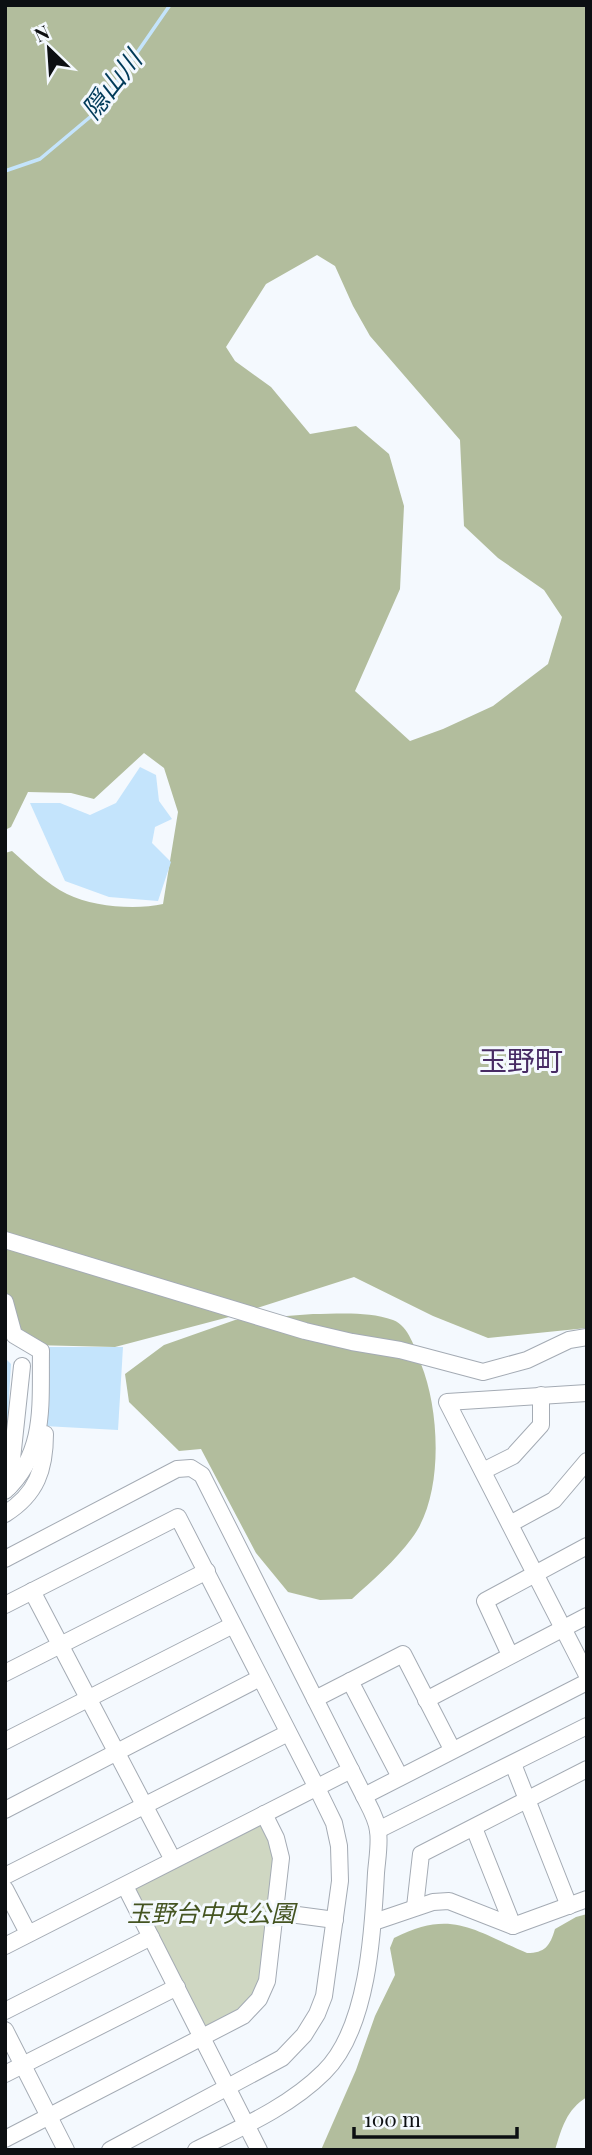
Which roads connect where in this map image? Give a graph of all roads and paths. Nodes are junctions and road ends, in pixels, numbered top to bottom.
1 (5, 1240) edge
2 (5, 1302) edge
3 (587, 1336) edge
4 (22, 1366) dead end
5 (587, 1393) edge
6 (541, 1395) junction
7 (39, 1433) junction
8 (587, 1461) edge
9 (483, 1471) junction
10 (7, 1489) edge
11 (5, 1514) edge
12 (510, 1524) junction
13 (587, 1546) edge
14 (5, 1559) edge
15 (207, 1571) junction
16 (536, 1575) junction
17 (32, 1591) junction
18 (5, 1605) edge
19 (587, 1616) edge
20 (233, 1625) junction
21 (563, 1628) junction
22 (60, 1645) junction
23 (510, 1655) junction
24 (5, 1673) edge
25 (587, 1675) edge
26 (260, 1678) junction
27 (350, 1681) junction
28 (587, 1682) edge
29 (88, 1699) junction
30 (315, 1699) junction
31 (426, 1700) junction
32 (587, 1726) edge
33 (288, 1733) junction
34 (5, 1741) edge
35 (452, 1749) junction
36 (116, 1752) junction
37 (513, 1764) junction
38 (351, 1770) junction
39 (584, 1771) edge
40 (400, 1777) junction
41 (316, 1786) junction
42 (587, 1788) edge
43 (365, 1796) junction
44 (528, 1800) junction
45 (144, 1806) junction
46 (5, 1810) edge
47 (264, 1814) junction
48 (474, 1828) junction
49 (378, 1830) junction
50 (173, 1860) junction
51 (5, 1876) edge
52 (125, 1886) junction
53 (5, 1889) edge
54 (587, 1899) edge
55 (569, 1906) junction
56 (415, 1907) junction
57 (275, 1912) junction
58 (335, 1920) junction
59 (374, 1922) junction
60 (513, 1926) junction
61 (28, 1933) junction
62 (151, 1937) junction
63 (5, 1946) edge
64 (177, 1987) junction
65 (5, 2011) edge
66 (5, 2030) edge
67 (203, 2038) junction
68 (23, 2065) junction
69 (5, 2074) edge
70 (228, 2088) junction
71 (50, 2116) junction
72 (246, 2124) junction
73 (5, 2139) edge
74 (66, 2150) edge
75 (110, 2150) edge
76 (196, 2150) edge
77 (259, 2150) edge

1 - 3 street
2 - 7 street
4 - 10 street
5 - 6 street
6 - 9 street
6 - 9 street
7 - 10 street
7 - 11 street
8 - 12 street
9 - 12 street
12 - 16 street
13 - 16 street
14 - 30 street
15 - 17 street
15 - 20 street
15 - 22 street
16 - 21 street
16 - 23 street
17 - 18 street
17 - 22 street
19 - 21 street
20 - 26 street
20 - 29 street
21 - 23 street
21 - 25 street
22 - 24 street
22 - 29 street
23 - 31 street
26 - 33 street
26 - 36 street
27 - 30 street
27 - 31 street
27 - 40 street
28 - 35 street
29 - 34 street
29 - 36 street
30 - 38 street
31 - 35 street
32 - 37 street
33 - 41 street
33 - 45 street
35 - 40 street
36 - 45 street
36 - 46 street
37 - 44 street
37 - 49 street
38 - 41 street
38 - 43 street
39 - 42 street
39 - 44 street
40 - 43 street
41 - 47 street
41 - 58 street
43 - 49 street
44 - 48 street
44 - 55 street
45 - 50 street
45 - 51 street
47 - 50 street
47 - 57 street
48 - 56 street
48 - 60 street
49 - 59 street
50 - 52 street
52 - 61 street
52 - 62 street
53 - 61 street
54 - 55 street
55 - 60 street
56 - 59 street
56 - 60 street
57 - 58 street
57 - 67 street
58 - 70 street
59 - 72 street
61 - 63 street
62 - 64 street
62 - 65 street
64 - 67 street
64 - 68 street
66 - 68 street
67 - 70 street
67 - 71 street
68 - 69 street
68 - 71 street
70 - 72 street
70 - 75 street
71 - 73 street
71 - 74 street
72 - 76 street
72 - 77 street

